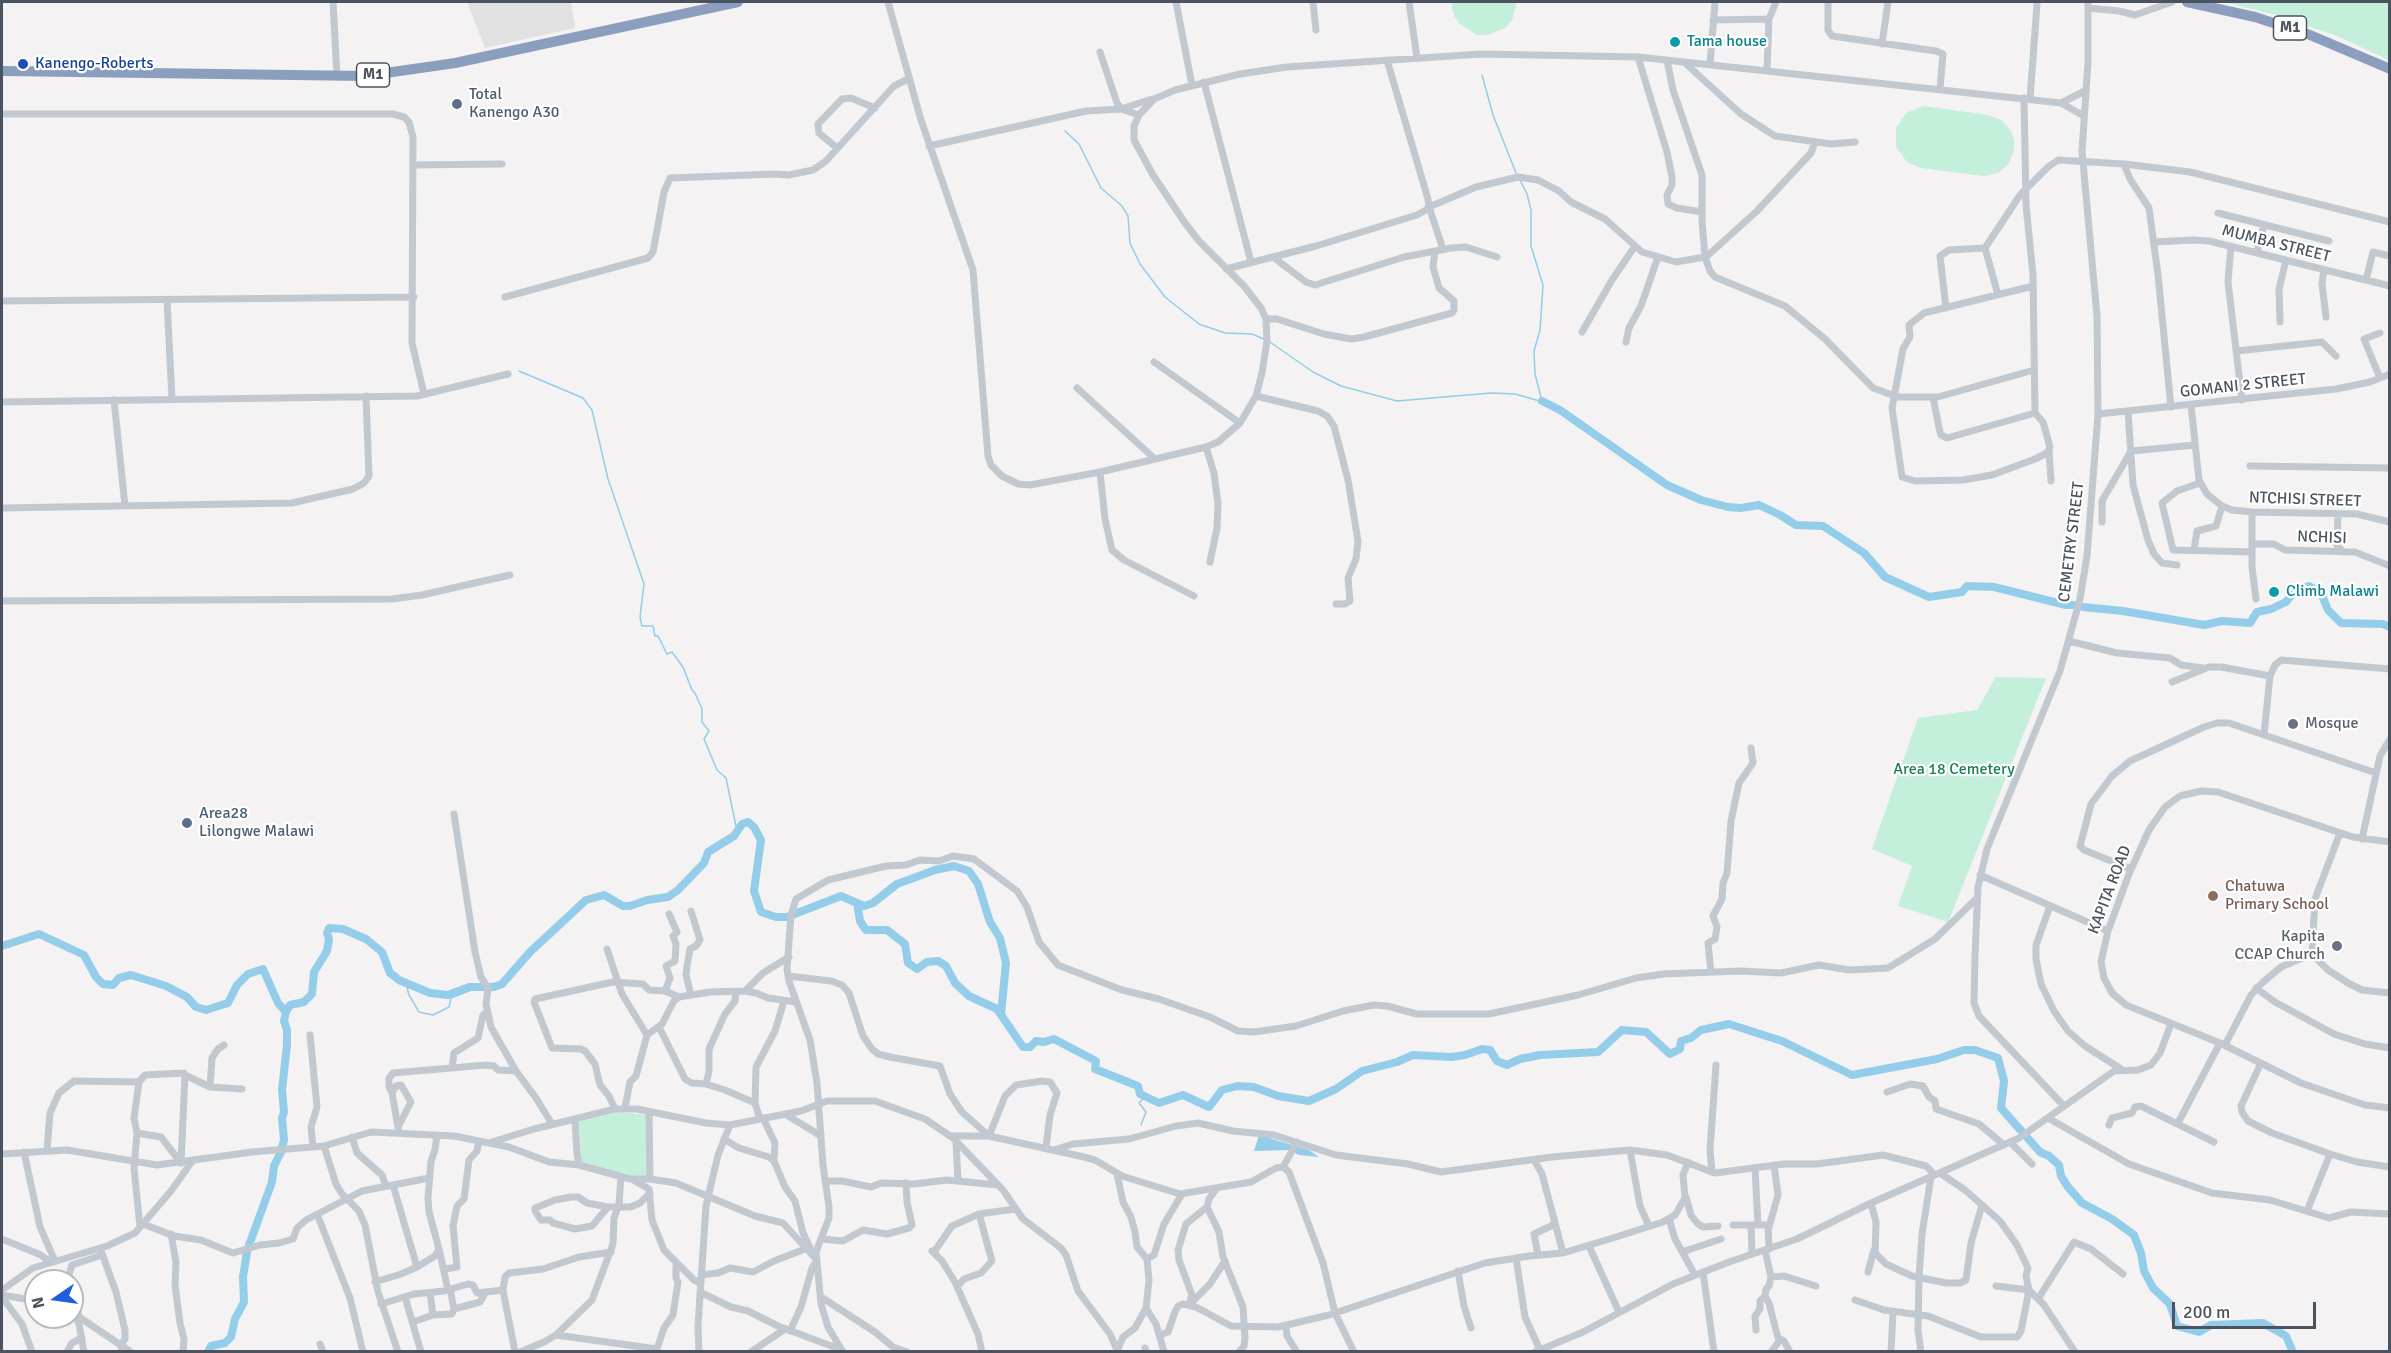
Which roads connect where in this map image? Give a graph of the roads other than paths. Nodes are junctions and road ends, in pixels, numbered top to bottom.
1 (333, 2) edge
2 (710, 2) edge
3 (738, 2) edge
4 (888, 2) edge
5 (1176, 2) edge
6 (1313, 2) edge
7 (1409, 2) edge
8 (1715, 2) edge
9 (1776, 2) edge
10 (1888, 2) edge
11 (2172, 2) edge
12 (2187, 2) edge
13 (2218, 2) edge
14 (1829, 3) edge
15 (2037, 4) dead end
16 (2088, 5) edge
17 (1769, 19) junction
18 (1713, 20) junction
19 (1316, 30) dead end
20 (1882, 44) junction
21 (1100, 51) dead end
22 (1638, 57) junction
23 (1418, 58) junction
24 (1387, 60) junction
25 (1666, 60) junction
26 (1684, 62) junction
27 (2390, 62) edge
28 (2, 64) edge
29 (1710, 64) junction
30 (2390, 69) edge
31 (1767, 70) junction
32 (2, 72) edge
33 (337, 73) junction
34 (908, 79) junction
35 (1204, 82) junction
36 (1192, 85) junction
37 (1940, 89) junction
38 (2085, 91) junction
39 (2027, 98) junction
40 (1154, 99) junction
41 (2061, 103) junction
42 (875, 108) junction
43 (1121, 109) junction
44 (2, 114) edge
45 (1139, 115) junction
46 (2084, 116) junction
47 (1815, 142) junction
48 (1855, 142) dead end
49 (929, 146) junction
50 (837, 148) junction
51 (2083, 163) junction
52 (502, 164) dead end
53 (2124, 164) junction
54 (413, 165) junction
55 (2027, 189) junction
56 (1429, 207) junction
57 (1702, 212) junction
58 (2218, 213) dead end
59 (2390, 222) edge
60 (2265, 225) junction
61 (2330, 241) dead end
62 (2154, 242) junction
63 (1635, 246) junction
64 (2231, 246) junction
65 (1985, 248) junction
66 (1439, 250) junction
67 (2257, 252) junction
68 (1273, 256) junction
69 (2390, 256) edge
70 (1497, 257) dead end
71 (1658, 257) junction
72 (1705, 257) junction
73 (2286, 260) junction
74 (1251, 262) junction
75 (1226, 269) junction
76 (2324, 270) junction
77 (2366, 280) junction
78 (2033, 286) junction
79 (2390, 286) edge
80 (1998, 295) junction
81 (414, 297) junction
82 (505, 297) dead end
83 (167, 300) junction
84 (2, 302) edge
85 (1946, 308) junction
86 (2326, 317) dead end
87 (1266, 319) junction
88 (2280, 322) dead end
89 (1582, 332) dead end
90 (2380, 333) dead end
91 (1626, 342) dead end
92 (2236, 351) junction
93 (2336, 356) dead end
94 (1154, 362) dead end
95 (2034, 370) junction
96 (508, 374) dead end
97 (2390, 374) edge
98 (2380, 378) junction
99 (1077, 388) dead end
100 (424, 394) junction
101 (1893, 394) junction
102 (366, 396) junction
103 (1256, 396) junction
104 (1933, 398) junction
105 (172, 399) junction
106 (114, 400) junction
107 (2242, 400) junction
108 (2, 402) edge
109 (2191, 405) junction
110 (2171, 407) junction
111 (2128, 411) junction
112 (2035, 413) junction
113 (2098, 414) junction
114 (1240, 423) junction
115 (2195, 445) junction
116 (1206, 447) junction
117 (2049, 450) junction
118 (2131, 451) junction
119 (1155, 459) junction
120 (2250, 466) dead end
121 (2390, 468) edge
122 (1100, 472) junction
123 (2051, 481) dead end
124 (2200, 483) junction
125 (125, 506) junction
126 (2222, 506) junction
127 (2, 508) edge
128 (2252, 512) junction
129 (2338, 514) junction
130 (2102, 522) dead end
131 (2390, 522) edge
132 (2252, 548) junction
133 (2194, 550) junction
134 (2343, 552) junction
135 (1210, 562) dead end
136 (2177, 565) dead end
137 (2390, 566) edge
138 (510, 575) dead end
139 (1194, 596) dead end
140 (2256, 599) dead end
141 (2, 601) edge
142 (1336, 604) dead end
143 (2069, 640) junction
144 (2203, 668) junction
145 (2390, 669) edge
146 (2270, 676) junction
147 (2172, 682) dead end
148 (2264, 735) junction
149 (2390, 739) edge
150 (1751, 748) dead end
151 (2376, 773) junction
152 (454, 814) dead end
153 (2340, 833) junction
154 (2362, 839) junction
155 (2390, 843) edge
156 (2131, 869) junction
157 (1980, 875) junction
158 (1977, 898) junction
159 (2050, 906) junction
160 (691, 911) dead end
161 (669, 914) dead end
162 (2108, 931) junction
163 (607, 949) dead end
164 (2312, 954) junction
165 (789, 957) junction
166 (1711, 972) junction
167 (788, 976) junction
168 (620, 982) junction
169 (2256, 988) junction
170 (665, 991) junction
171 (745, 991) junction
172 (736, 992) junction
173 (2390, 993) edge
174 (691, 995) junction
175 (679, 997) junction
176 (784, 1000) junction
177 (796, 1002) junction
178 (487, 1012) junction
179 (2171, 1024) junction
180 (659, 1028) junction
181 (310, 1035) dead end
182 (647, 1035) junction
183 (2222, 1044) junction
184 (224, 1045) dead end
185 (2390, 1048) edge
186 (2261, 1062) junction
187 (1716, 1065) dead end
188 (452, 1068) junction
189 (2121, 1069) junction
190 (383, 1070) dead end
191 (516, 1071) junction
192 (390, 1074) junction
193 (186, 1075) junction
194 (139, 1082) junction
195 (706, 1084) junction
196 (210, 1087) junction
197 (242, 1089) dead end
198 (1887, 1092) dead end
199 (392, 1093) junction
200 (755, 1103) junction
201 (818, 1105) junction
202 (2064, 1106) junction
203 (625, 1108) junction
204 (2390, 1108) edge
205 (615, 1109) junction
206 (649, 1113) junction
207 (785, 1114) junction
208 (762, 1118) junction
209 (2048, 1118) junction
210 (575, 1119) junction
211 (172, 1121) dead end
212 (2178, 1123) junction
213 (552, 1124) junction
214 (182, 1125) junction
215 (730, 1125) junction
216 (2109, 1125) dead end
217 (399, 1130) junction
218 (137, 1133) junction
219 (437, 1135) junction
220 (949, 1135) junction
221 (821, 1136) junction
222 (989, 1136) junction
223 (352, 1137) junction
224 (724, 1139) junction
225 (956, 1140) junction
226 (479, 1141) junction
227 (1297, 1142) junction
228 (2214, 1142) dead end
229 (489, 1143) junction
230 (2007, 1144) junction
231 (324, 1146) junction
232 (314, 1147) junction
233 (1046, 1148) junction
234 (47, 1150) junction
235 (1054, 1150) junction
236 (1630, 1150) junction
237 (24, 1152) junction
238 (2, 1154) edge
239 (2330, 1155) junction
240 (193, 1160) junction
241 (1534, 1160) junction
242 (774, 1161) junction
243 (1688, 1162) junction
244 (134, 1163) junction
245 (181, 1163) junction
246 (2032, 1164) dead end
247 (579, 1165) junction
248 (1774, 1165) junction
249 (1283, 1167) junction
250 (2390, 1167) edge
251 (1755, 1168) junction
252 (1712, 1172) junction
253 (1117, 1174) junction
254 (1936, 1175) junction
255 (621, 1177) junction
256 (429, 1178) junction
257 (630, 1179) junction
258 (650, 1179) junction
259 (825, 1181) junction
260 (958, 1181) junction
261 (906, 1184) junction
262 (389, 1185) junction
263 (998, 1185) junction
264 (1217, 1188) junction
265 (650, 1193) junction
266 (1182, 1194) junction
267 (1686, 1194) junction
268 (708, 1196) junction
269 (345, 1198) junction
270 (1871, 1203) junction
271 (1982, 1205) junction
272 (608, 1207) junction
273 (1207, 1207) junction
274 (618, 1208) junction
275 (1015, 1209) junction
276 (2307, 1211) junction
277 (316, 1214) junction
278 (979, 1214) junction
279 (2390, 1214) edge
280 (1669, 1219) junction
281 (1555, 1224) junction
282 (1733, 1225) dead end
283 (1754, 1225) junction
284 (142, 1226) junction
285 (1649, 1226) junction
286 (1718, 1226) dead end
287 (1769, 1227) junction
288 (171, 1234) junction
289 (2, 1239) edge
290 (821, 1239) junction
291 (1721, 1239) dead end
292 (1589, 1246) junction
293 (439, 1249) junction
294 (805, 1249) junction
295 (1767, 1250) junction
296 (1874, 1250) junction
297 (101, 1252) junction
298 (611, 1252) junction
299 (1682, 1252) junction
300 (1563, 1253) junction
301 (1752, 1254) junction
302 (1538, 1255) junction
303 (1516, 1258) junction
304 (1147, 1259) junction
305 (55, 1261) junction
306 (816, 1261) junction
307 (676, 1262) junction
308 (1225, 1262) junction
309 (417, 1267) junction
310 (61, 1269) edge
311 (69, 1269) edge
312 (445, 1269) junction
313 (1458, 1271) junction
314 (1703, 1272) junction
315 (1868, 1272) dead end
316 (2123, 1274) dead end
317 (1695, 1275) junction
318 (1771, 1277) junction
319 (1919, 1278) junction
320 (701, 1279) junction
321 (375, 1282) junction
322 (1816, 1286) dead end
323 (1996, 1286) dead end
324 (957, 1287) junction
325 (449, 1289) junction
326 (2, 1290) edge
327 (503, 1290) junction
328 (2029, 1290) junction
329 (700, 1292) junction
330 (430, 1293) junction
331 (485, 1293) junction
332 (2, 1296) edge
333 (1765, 1296) junction
334 (405, 1297) junction
335 (821, 1297) junction
336 (24, 1299) edge
337 (2038, 1299) junction
338 (1856, 1300) dead end
339 (381, 1304) junction
340 (1189, 1304) junction
341 (1146, 1308) junction
342 (454, 1309) junction
343 (1619, 1312) junction
344 (1893, 1312) junction
345 (1335, 1313) junction
346 (1918, 1314) junction
347 (433, 1315) junction
348 (84, 1322) edge
349 (413, 1322) junction
350 (1286, 1326) junction
351 (1244, 1327) junction
352 (1471, 1328) dead end
353 (79, 1329) edge
354 (788, 1330) junction
355 (1756, 1330) dead end
356 (556, 1335) junction
357 (1160, 1335) junction
358 (82, 1338) junction
359 (1780, 1340) junction
360 (121, 1348) edge
361 (1118, 1350) edge
362 (843, 1351) edge
363 (1537, 1351) edge
364 (32, 1352) edge
365 (67, 1352) edge
366 (84, 1352) edge
367 (131, 1352) edge
368 (183, 1352) edge
369 (363, 1352) edge
370 (398, 1352) edge
371 (421, 1352) edge
372 (515, 1352) edge
373 (520, 1352) edge
374 (699, 1352) edge
375 (751, 1352) edge
376 (907, 1352) edge
377 (982, 1352) edge
378 (1164, 1352) edge
379 (1239, 1352) edge
380 (1297, 1352) edge
381 (1354, 1352) edge
382 (1714, 1352) edge
383 (1771, 1352) edge
384 (1790, 1352) edge
385 (1891, 1352) edge
386 (1921, 1352) edge
387 (2075, 1352) edge

1 - 33 street
2 - 33 highway, M1
3 - 33 highway, M1
4 - 34 street
5 - 36 street
6 - 19 street
7 - 23 street
8 - 18 street
9 - 17 street
10 - 20 street
11 - 16 street
12 - 30 highway, M1
13 - 27 highway, M1
14 - 20 street
15 - 39 street
16 - 38 street, CEMETRY STREET
17 - 18 street
17 - 31 street
18 - 29 street
20 - 37 street
21 - 43 street
22 - 23 street
22 - 25 street
22 - 57 street
23 - 24 street
24 - 35 street
24 - 56 street
25 - 26 street
25 - 57 street
26 - 29 street
26 - 47 street
28 - 33 highway, M1
29 - 31 street
31 - 37 street
32 - 33 highway, M1
34 - 42 street
34 - 49 street
35 - 36 street
35 - 74 street
36 - 40 street
37 - 39 street
38 - 41 street
38 - 46 street, CEMETRY STREET
39 - 41 street
39 - 55 street
40 - 43 street
40 - 45 street
41 - 46 street
42 - 50 street
42 - 50 street
43 - 45 street
43 - 49 street
44 - 54 street
45 - 75 street
46 - 51 street, CEMETRY STREET
47 - 48 street
47 - 72 street
49 - 122 street
50 - 82 street
51 - 53 street
51 - 55 street
51 - 113 street, CEMETRY STREET
52 - 54 street
53 - 59 street
53 - 62 street
54 - 81 street
55 - 65 street
55 - 78 street
56 - 63 street
56 - 66 street
56 - 68 street
57 - 72 street
58 - 60 street
60 - 61 street
60 - 67 street
62 - 64 street, MUMBA STREET
62 - 110 street
63 - 71 street
63 - 89 street
64 - 67 street, MUMBA STREET
64 - 92 street
65 - 80 street
65 - 85 street
66 - 68 street
66 - 70 street
66 - 87 street
67 - 73 street, MUMBA STREET
68 - 74 street
69 - 77 street
71 - 72 street
71 - 91 street
72 - 101 street
73 - 76 street, MUMBA STREET
73 - 88 street
74 - 75 street
75 - 87 street
76 - 77 street, MUMBA STREET
76 - 86 street
77 - 79 street, MUMBA STREET
78 - 80 street
78 - 95 street
80 - 85 street
81 - 83 street
81 - 100 street
83 - 84 street
83 - 105 street
85 - 101 street
87 - 103 street
90 - 98 street
92 - 93 street
92 - 107 street
94 - 114 street
95 - 104 street
95 - 112 street
96 - 100 street
97 - 98 street, GOMANI 2 STREET
98 - 107 street, GOMANI 2 STREET
99 - 119 street
100 - 102 street
101 - 104 street
101 - 117 street
102 - 105 street
102 - 125 street
103 - 114 street
103 - 142 street
104 - 112 street
105 - 106 street
106 - 108 street
106 - 125 street
107 - 109 street, GOMANI 2 STREET
109 - 110 street, GOMANI 2 STREET
109 - 115 street
110 - 111 street, GOMANI 2 STREET
111 - 113 street, GOMANI 2 STREET
111 - 118 street
112 - 117 street
113 - 143 street, CEMETRY STREET
114 - 116 street
115 - 118 street
115 - 124 street
116 - 119 street
116 - 135 street
117 - 123 street
118 - 130 street
118 - 136 street
119 - 122 street
120 - 121 street
122 - 139 street
124 - 126 street
124 - 133 street, NCHISI
125 - 127 street
126 - 128 street, NTCHISI STREET
126 - 133 street
128 - 129 street, NTCHISI STREET
128 - 132 street
129 - 131 street, NTCHISI STREET
129 - 134 street
132 - 133 street, NCHISI
132 - 134 street, NCHISI
132 - 140 street
134 - 137 street, NCHISI
138 - 141 street
143 - 144 street
143 - 157 street, CEMETRY STREET
144 - 146 street
144 - 147 street
145 - 146 street
146 - 148 street
148 - 151 street
148 - 156 street
149 - 151 street
150 - 166 street
151 - 154 street
152 - 178 street
153 - 154 street, KAPITA ROAD
153 - 156 street, KAPITA ROAD
153 - 164 street
154 - 155 street, KAPITA ROAD
156 - 162 street, KAPITA ROAD
157 - 158 street, CEMETRY STREET
157 - 159 street
158 - 166 street
158 - 202 street, CEMETRY STREET
159 - 162 street
159 - 189 street
160 - 174 street
161 - 170 street
162 - 179 street, KAPITA ROAD
163 - 168 street
164 - 169 street
164 - 173 street
165 - 166 street
165 - 167 street
165 - 171 street
167 - 177 street
167 - 222 street
168 - 170 street
168 - 182 street
168 - 205 street
169 - 183 street
169 - 185 street
170 - 175 street
171 - 172 street
171 - 176 street
172 - 174 street
172 - 195 street
174 - 175 street
175 - 180 street
176 - 177 street
176 - 200 street
177 - 201 street
178 - 188 street
178 - 191 street
179 - 183 street, KAPITA ROAD
179 - 189 street
180 - 182 street
180 - 195 street
181 - 232 street
182 - 203 street
183 - 186 street, KAPITA ROAD
183 - 212 street
184 - 196 street
186 - 204 street, KAPITA ROAD
186 - 239 street
187 - 252 street
188 - 191 street
188 - 192 street
189 - 202 street
190 - 192 street
191 - 213 street
192 - 199 street
193 - 194 street
193 - 196 street
193 - 214 street
194 - 218 street
194 - 234 street
195 - 200 street
196 - 197 street
198 - 230 street
199 - 217 street
199 - 217 street
200 - 208 street
201 - 207 street
201 - 220 street
201 - 221 street
202 - 209 street
203 - 205 street
203 - 206 street
205 - 210 street
206 - 215 street
206 - 258 street
207 - 208 street
207 - 221 street
208 - 215 street
208 - 242 street
209 - 230 street
209 - 276 street
210 - 213 street
210 - 247 street
211 - 214 street
212 - 216 street
212 - 228 street
213 - 229 street
214 - 245 street
215 - 224 street
217 - 219 street
217 - 223 street
218 - 244 street
218 - 245 street
219 - 226 street
219 - 256 street
220 - 222 street
220 - 225 street
221 - 259 street
222 - 233 street
222 - 233 street
223 - 231 street
223 - 262 street
224 - 242 street
224 - 268 street
225 - 260 street
225 - 263 street
226 - 229 street
226 - 312 street
227 - 235 street
227 - 241 street
227 - 249 street
229 - 247 street
230 - 246 street
230 - 254 street
231 - 232 street
231 - 269 street
232 - 240 street
233 - 235 street
234 - 237 street
234 - 244 street
235 - 253 street
236 - 241 street
236 - 243 street
236 - 285 street
237 - 238 street
237 - 305 street
239 - 250 street
239 - 276 street
240 - 245 street
240 - 284 street
241 - 281 street
242 - 306 street
243 - 252 street
243 - 267 street
244 - 245 street
244 - 284 street
247 - 255 street
248 - 251 street
248 - 254 street
248 - 287 street
249 - 264 street
249 - 345 street
251 - 252 street
251 - 283 street
253 - 266 street
253 - 304 street
254 - 270 street
254 - 271 street
254 - 319 street
255 - 257 street
255 - 274 street
256 - 262 street
256 - 293 street
257 - 258 street
257 - 265 street
258 - 268 street
259 - 261 street
259 - 290 street
260 - 261 street
260 - 263 street
261 - 290 street
262 - 269 street
262 - 309 street
263 - 275 street
264 - 266 street
264 - 273 street
265 - 274 street
265 - 307 street
266 - 304 street
267 - 280 street
267 - 286 street
268 - 294 street
268 - 320 street
269 - 277 street
269 - 321 street
270 - 295 street
270 - 296 street
271 - 319 street
271 - 328 street
272 - 272 street
272 - 274 street
273 - 308 street
273 - 340 street
274 - 298 street
275 - 278 street
275 - 361 street
276 - 279 street
277 - 288 street
277 - 369 street
278 - 324 street
278 - 324 street
280 - 285 street
280 - 299 street
281 - 300 street
281 - 302 street
282 - 283 street
283 - 287 street
283 - 301 street
284 - 288 street
284 - 297 street
285 - 292 street
287 - 295 street
288 - 368 street
289 - 305 street
290 - 306 street
291 - 299 street
292 - 300 street
292 - 343 street
293 - 309 street
293 - 312 street
294 - 306 street
294 - 320 street
295 - 301 street
295 - 318 street
296 - 315 street
296 - 319 street
297 - 305 street
297 - 311 street
297 - 360 street
298 - 327 street
298 - 356 street
299 - 317 street
300 - 302 street
301 - 314 street
302 - 303 street
303 - 313 street
303 - 363 street
304 - 341 street
305 - 310 street
305 - 326 street
306 - 335 street
306 - 354 street
307 - 320 street
307 - 356 street
308 - 340 street
308 - 351 street
309 - 321 street
312 - 325 street
313 - 345 street
313 - 352 street
314 - 317 street
314 - 382 street
316 - 337 street
317 - 343 street
318 - 322 street
318 - 333 street
319 - 346 street
320 - 329 street
321 - 339 street
323 - 328 street
324 - 377 street
325 - 330 street
325 - 331 street
325 - 342 street
327 - 331 street
327 - 372 street
328 - 337 street
328 - 346 street
329 - 354 street
329 - 374 street
330 - 334 street
330 - 347 street
331 - 342 street
332 - 336 street
332 - 364 street
333 - 355 street
333 - 359 street
334 - 339 street
334 - 349 street
335 - 362 street
335 - 376 street
337 - 387 street
338 - 344 street
339 - 370 street
340 - 351 street
340 - 357 street
341 - 357 street
341 - 361 street
342 - 347 street
343 - 363 street
344 - 346 street
344 - 385 street
345 - 350 street
345 - 381 street
346 - 386 street
347 - 349 street
348 - 360 street
349 - 371 street
350 - 351 street
350 - 380 street
351 - 379 street
353 - 358 street
354 - 362 street
354 - 375 street
356 - 373 street
357 - 378 street
358 - 365 street
358 - 366 street
359 - 383 street
359 - 384 street
360 - 367 street

